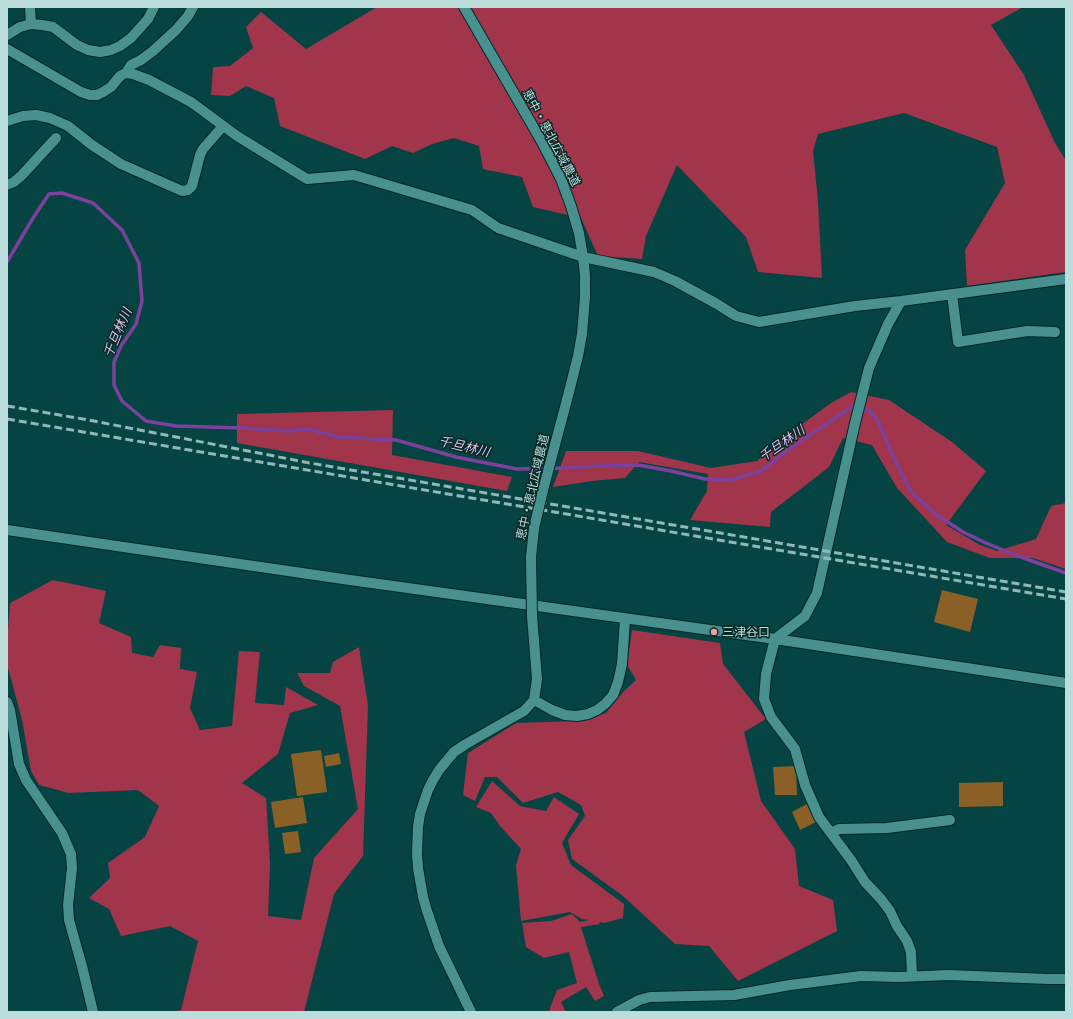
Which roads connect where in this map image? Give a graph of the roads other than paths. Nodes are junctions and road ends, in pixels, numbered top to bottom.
1 (30, 7) edge
2 (153, 7) edge
3 (193, 7) edge
4 (464, 7) edge
5 (31, 24) junction
6 (7, 35) edge
7 (7, 49) edge
8 (126, 73) junction
9 (7, 121) edge
10 (223, 126) junction
11 (56, 138) dead end
12 (7, 185) edge
13 (583, 257) junction
14 (1066, 279) edge
15 (952, 294) junction
16 (901, 301) junction
17 (1056, 332) dead end
18 (7, 530) edge
19 (625, 618) junction
20 (775, 639) junction
21 (1066, 683) edge
22 (534, 700) junction
23 (7, 702) edge
24 (950, 820) dead end
25 (831, 833) junction
26 (912, 975) junction
27 (1066, 979) edge
28 (93, 1012) edge
29 (471, 1012) edge
30 (617, 1012) edge

1 - 5 street
2 - 5 street
3 - 8 street
4 - 13 street, 恵中・恵北広域農道
5 - 6 street
7 - 8 street
8 - 10 street
9 - 10 street
10 - 13 street
11 - 12 street
13 - 16 street
13 - 22 street, 恵中・恵北広域農道, bridge
14 - 15 street
15 - 16 street
15 - 17 street
16 - 20 street
18 - 19 street
19 - 20 street
19 - 22 street
20 - 21 street
20 - 25 street
22 - 29 street
23 - 28 street
24 - 25 street
25 - 26 street
26 - 27 street
26 - 30 street

